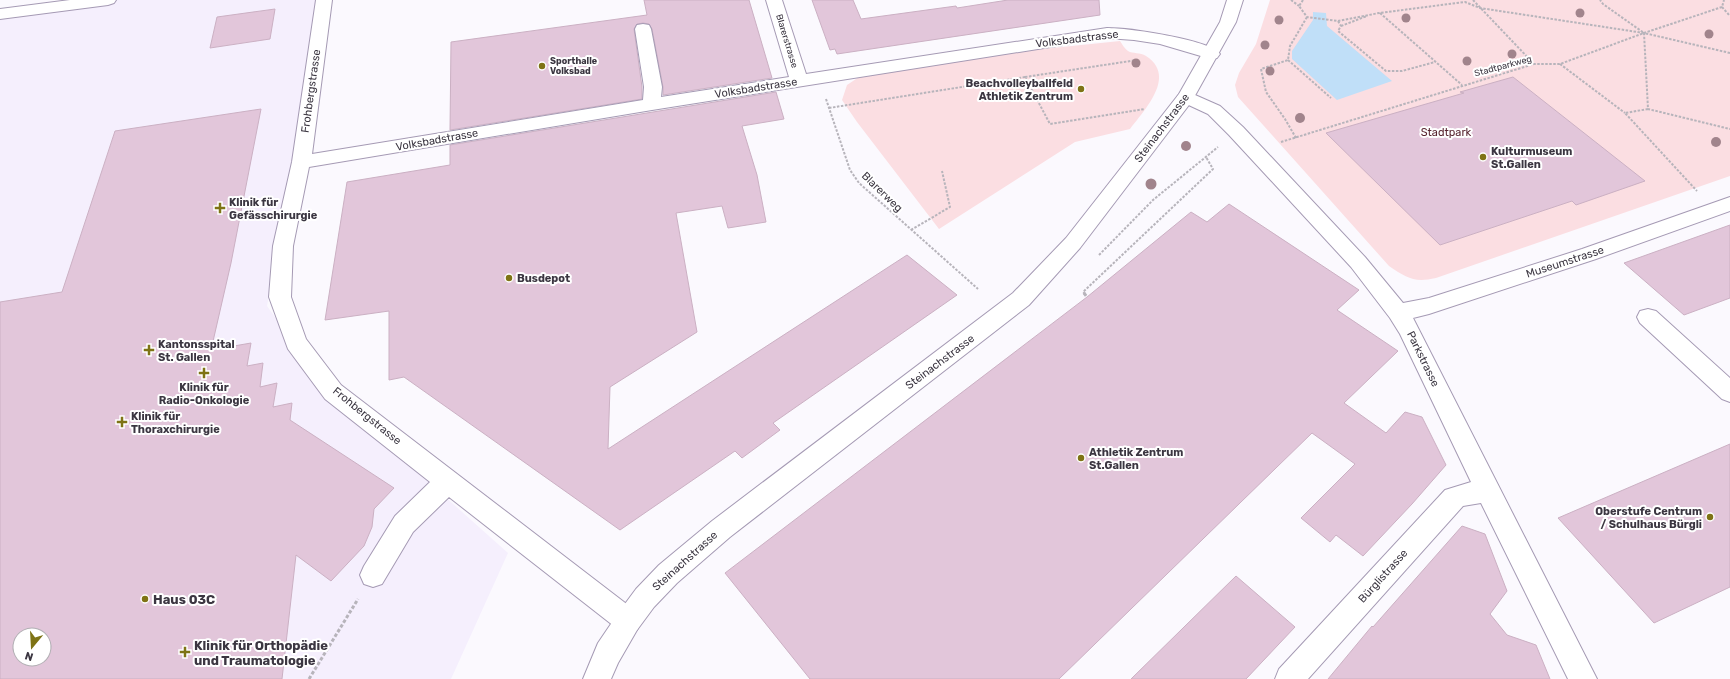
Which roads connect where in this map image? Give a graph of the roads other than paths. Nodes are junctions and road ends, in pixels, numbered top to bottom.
1 (108, 0) edge
2 (324, 0) edge
3 (774, 0) edge
4 (1235, 0) edge
5 (0, 14) edge
6 (643, 29) dead end
7 (1211, 54) junction
8 (799, 81) junction
9 (1186, 97) junction
10 (652, 104) junction
11 (301, 162) junction
12 (1724, 206) edge
13 (1398, 312) junction
14 (1648, 317) dead end
15 (1730, 392) edge
16 (448, 481) junction
17 (1488, 492) junction
18 (373, 575) road end
19 (628, 621) junction
20 (597, 679) edge
21 (1289, 679) edge
22 (1583, 679) edge

1 - 5 street
2 - 11 street, Frohbergstrasse
3 - 8 street, Blarerstrasse
4 - 7 street, Steinachstrasse
6 - 10 street
7 - 8 street, Volksbadstrasse
7 - 9 street, Steinachstrasse
8 - 10 street, Volksbadstrasse
9 - 13 street, Parkstrasse
9 - 19 street, Steinachstrasse
10 - 11 street, Volksbadstrasse
11 - 16 street, Frohbergstrasse
12 - 13 street, Museumstrasse
13 - 17 street, Parkstrasse
14 - 15 street
16 - 18 street
16 - 19 street, Frohbergstrasse
17 - 21 street, Bürglistrasse
17 - 22 street, Parkstrasse
19 - 20 street, Steinachstrasse

